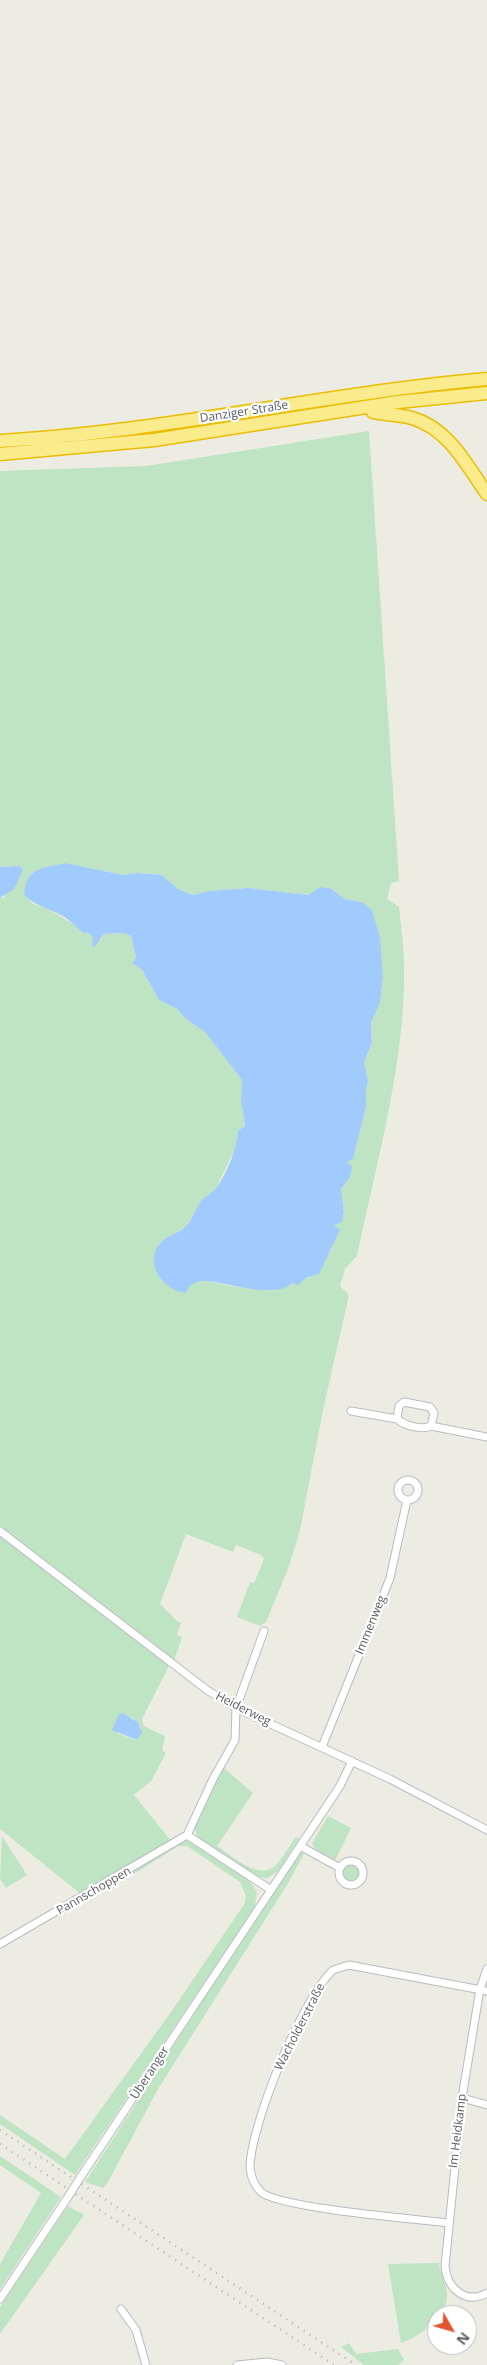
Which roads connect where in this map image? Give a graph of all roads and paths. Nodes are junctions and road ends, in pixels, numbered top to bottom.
1 (487, 379) edge
2 (487, 393) edge
3 (359, 408) junction
4 (0, 441) edge
5 (0, 454) edge
6 (487, 494) edge
7 (351, 1411) dead end
8 (397, 1419) junction
9 (431, 1426) junction
10 (487, 1437) edge
11 (407, 1500) dead end
12 (0, 1531) edge
13 (264, 1631) dead end
14 (236, 1708) junction
15 (322, 1747) junction
16 (352, 1761) junction
17 (487, 1830) edge
18 (187, 1835) junction
19 (300, 1846) junction
20 (340, 1868) dead end
21 (271, 1890) junction
22 (0, 1944) edge
23 (487, 1969) edge
24 (484, 1990) edge
25 (462, 2098) junction
26 (487, 2104) edge
27 (448, 2223) junction
28 (487, 2293) edge
29 (0, 2300) edge
30 (121, 2309) dead end
31 (146, 2365) edge
32 (237, 2365) edge
33 (282, 2365) edge

1 - 4 highway, Danziger Straße
2 - 3 highway, Danziger Straße
3 - 5 highway, Danziger Straße
3 - 6 highway
7 - 8 street
8 - 9 street
8 - 9 street
9 - 10 street
11 - 15 street, Immenweg
12 - 14 street, Heiderweg
13 - 14 street
14 - 15 street, Heiderweg
14 - 18 street
15 - 16 street, Heiderweg
16 - 17 street, Heiderweg
16 - 19 street, Überanger
18 - 21 street
18 - 22 street, Pannschoppen
19 - 20 street
19 - 21 street, Überanger
21 - 29 street, Überanger, bridge
23 - 24 street, Im Heidkamp
24 - 25 street, Im Heidkamp
24 - 27 street, Wacholderstraße
25 - 26 street
25 - 27 street, Im Heidkamp
27 - 28 street, Im Heidkamp
30 - 31 street
32 - 33 street

